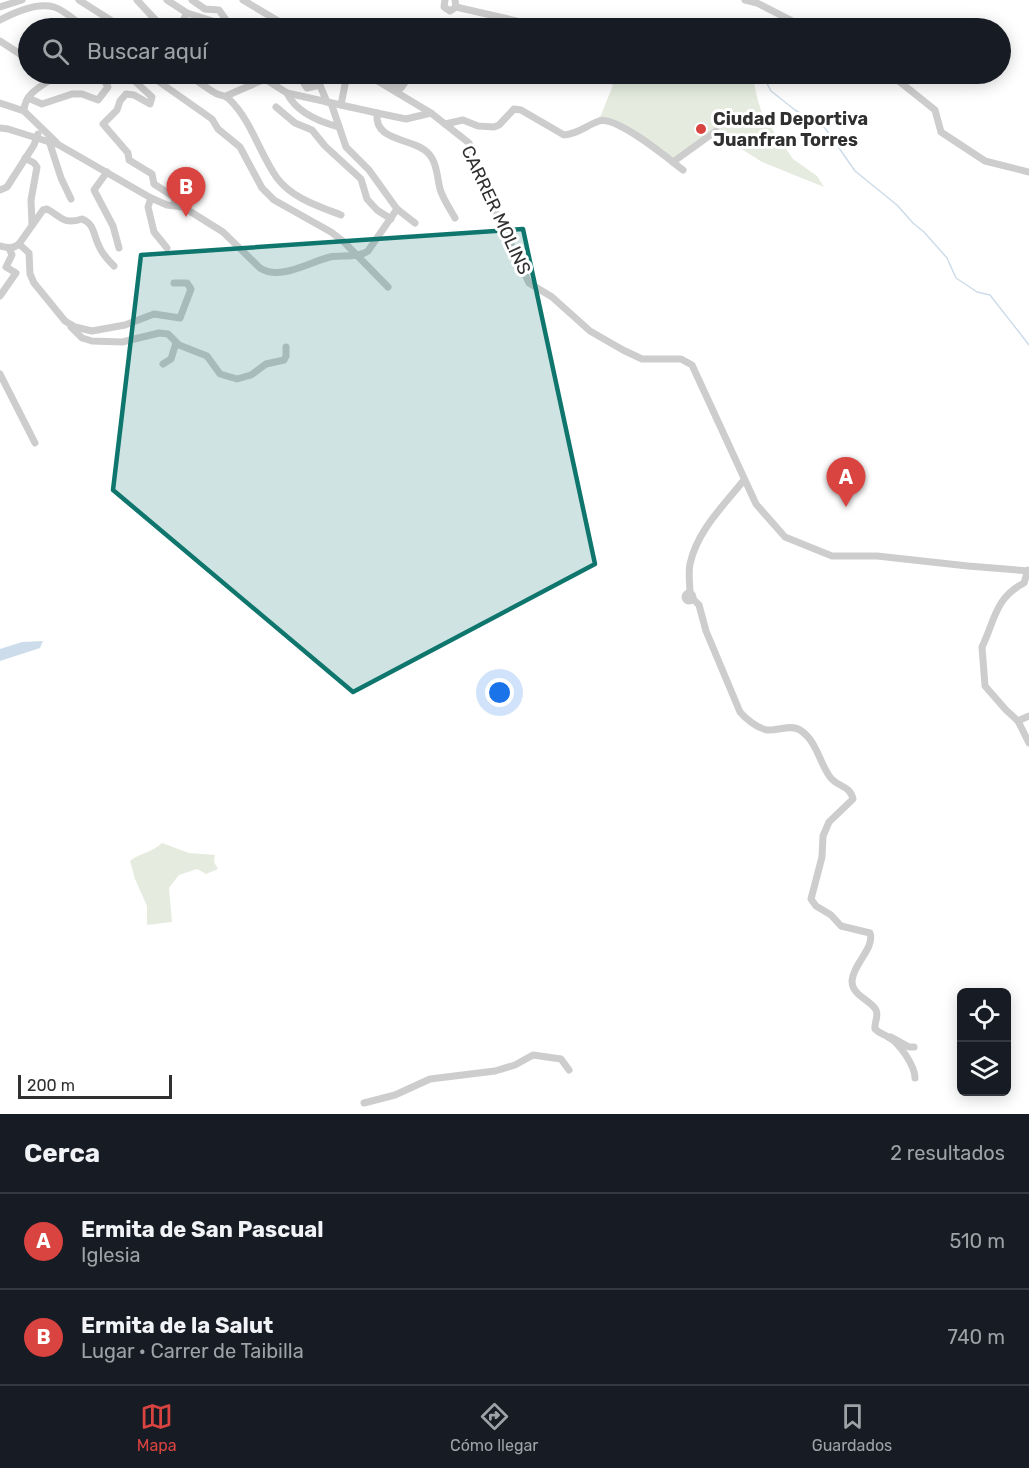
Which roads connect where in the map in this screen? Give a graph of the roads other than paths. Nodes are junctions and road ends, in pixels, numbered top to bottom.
1 (22, 0) edge
2 (79, 0) edge
3 (137, 0) edge
4 (150, 0) edge
5 (167, 0) edge
6 (192, 0) edge
7 (243, 0) edge
8 (745, 0) edge
9 (444, 1) edge
10 (456, 3) edge
11 (144, 6) junction
12 (0, 7) edge
13 (187, 13) junction
14 (70, 18) edge
15 (107, 18) edge
16 (154, 18) edge
17 (184, 18) edge
18 (201, 18) edge
19 (225, 18) edge
20 (274, 18) edge
21 (511, 18) edge
22 (786, 18) edge
23 (0, 20) edge
24 (0, 41) edge
25 (18, 53) edge
26 (45, 84) edge
27 (106, 84) edge
28 (138, 84) edge
29 (168, 84) edge
30 (204, 84) edge
31 (275, 84) edge
32 (304, 84) edge
33 (345, 84) edge
34 (388, 84) edge
35 (902, 84) edge
36 (251, 85) edge
37 (320, 85) joint
38 (287, 93) junction
39 (226, 96) junction
40 (28, 98) junction
41 (0, 103) edge
42 (329, 103) junction
43 (341, 105) junction
44 (276, 106) dead end
45 (301, 109) junction
46 (24, 111) junction
47 (377, 113) junction
48 (431, 113) junction
49 (295, 123) junction
50 (445, 124) junction
51 (339, 127) junction
52 (0, 128) edge
53 (41, 128) junction
54 (716, 131) dead end
55 (37, 137) junction
56 (49, 141) junction
57 (59, 145) junction
58 (25, 158) junction
59 (673, 162) junction
60 (683, 171) dead end
61 (107, 172) junction
62 (1029, 172) edge
63 (0, 190) edge
64 (151, 198) junction
65 (71, 200) dead end
66 (174, 205) junction
67 (398, 209) junction
68 (341, 215) dead end
69 (454, 218) dead end
70 (391, 219) junction
71 (415, 223) dead end
72 (32, 224) junction
73 (19, 244) junction
74 (0, 246) edge
75 (9, 248) junction
76 (119, 248) dead end
77 (167, 248) dead end
78 (357, 255) junction
79 (3, 264) edge
80 (114, 266) dead end
81 (174, 283) dead end
82 (388, 287) dead end
83 (0, 296) edge
84 (65, 321) junction
85 (176, 343) junction
86 (286, 347) dead end
87 (163, 364) dead end
88 (0, 374) edge
89 (35, 443) dead end
90 (744, 480) junction
91 (1028, 570) edge
92 (1029, 716) edge
93 (1018, 720) junction
94 (1029, 743) edge
95 (888, 1037) junction
96 (914, 1047) dead end
97 (569, 1070) dead end
98 (915, 1078) dead end
99 (364, 1103) dead end

1 - 12 street
2 - 15 street
3 - 11 street
4 - 11 street
5 - 13 street
6 - 19 street
7 - 20 street
8 - 22 street
9 - 10 street
10 - 21 street
11 - 16 street
13 - 17 street
13 - 18 street
14 - 23 street
24 - 25 street
26 - 40 street
27 - 40 street
28 - 66 street
29 - 78 street
30 - 39 street
31 - 38 street
32 - 37 street
33 - 43 street
34 - 48 street, CARRER MOLINS
35 - 62 street
36 - 39 street
37 - 42 street
38 - 42 street
38 - 45 street
39 - 68 street
40 - 46 street
41 - 46 street
42 - 43 street
42 - 51 street
43 - 47 street
44 - 49 street
45 - 49 street
45 - 51 street
46 - 53 street
47 - 48 street
47 - 69 street
48 - 50 street, CARRER MOLINS
49 - 70 street
50 - 59 street
50 - 90 street, CARRER MOLINS
51 - 67 street
52 - 55 street
53 - 55 street
53 - 57 street
54 - 59 street
55 - 56 street
55 - 58 street
56 - 57 street
56 - 65 street
57 - 61 street
58 - 63 street
58 - 72 street
59 - 60 street
61 - 64 street
61 - 76 street
64 - 66 street
64 - 77 street
66 - 78 street
67 - 70 street
67 - 71 street
70 - 78 street
72 - 73 street
72 - 80 street
73 - 75 street
73 - 84 street
74 - 75 street
75 - 79 street
78 - 82 street
79 - 83 street
81 - 84 street
84 - 85 street
85 - 86 street
85 - 87 street
88 - 89 street
90 - 91 street, CARRER MOLINS
90 - 95 street
91 - 93 street
92 - 93 street
93 - 94 street
95 - 96 street
95 - 98 street
97 - 99 street

